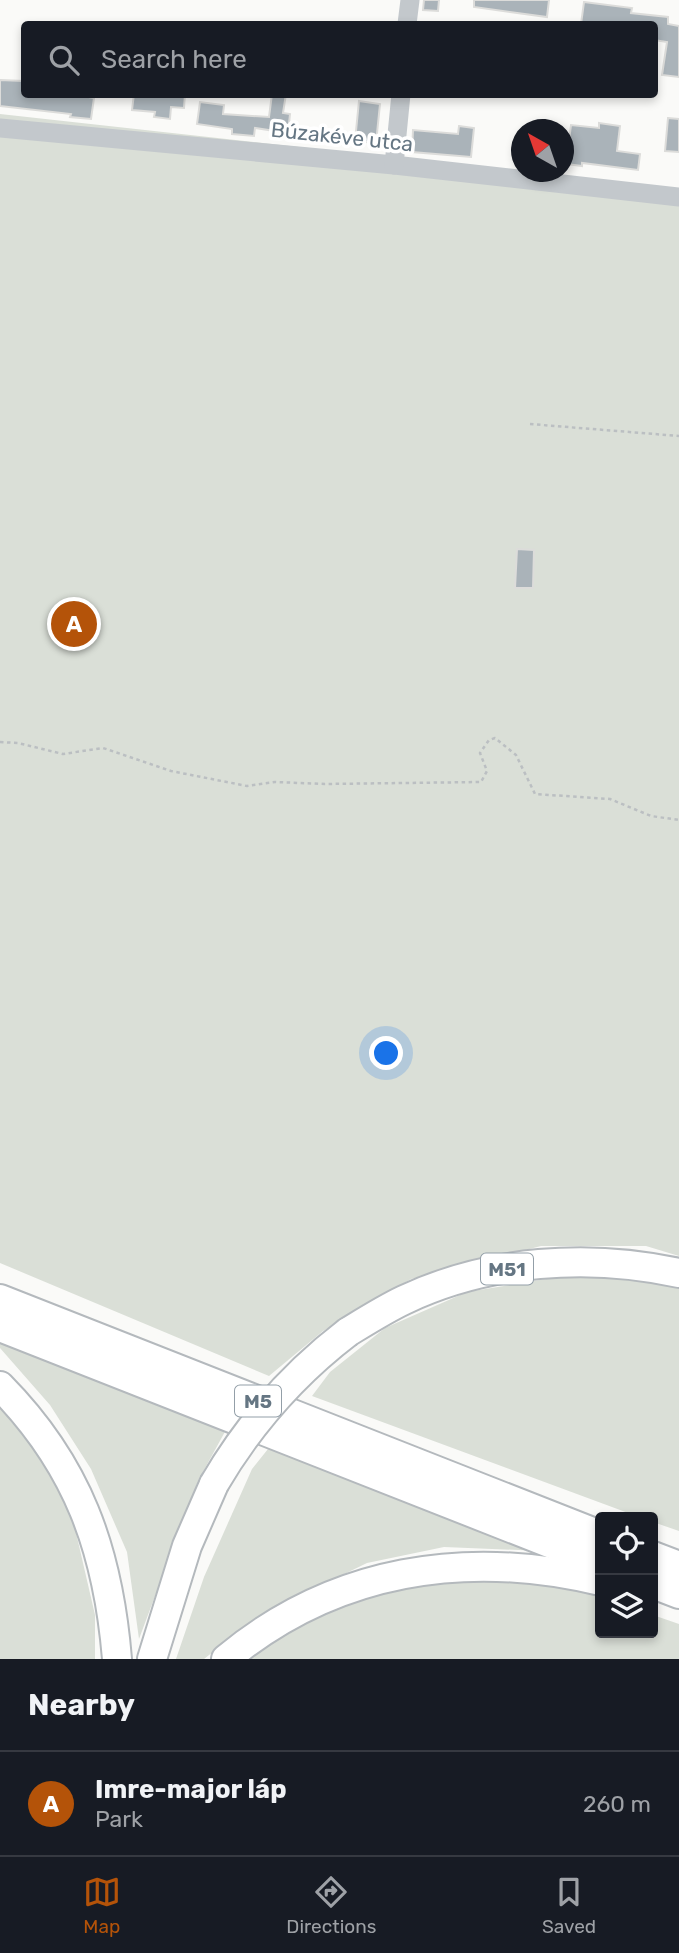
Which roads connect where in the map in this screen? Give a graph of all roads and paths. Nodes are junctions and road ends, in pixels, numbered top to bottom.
1 (410, 0) edge
2 (407, 21) edge
3 (401, 98) edge
4 (0, 128) edge
5 (394, 165) junction
6 (679, 197) edge
7 (530, 424) dead end
8 (679, 436) edge
9 (0, 742) edge
10 (679, 820) edge
11 (679, 1273) edge
12 (0, 1299) edge
13 (0, 1327) edge
14 (0, 1386) edge
15 (516, 1502) junction
16 (595, 1519) edge
17 (595, 1533) edge
18 (658, 1541) edge
19 (679, 1545) edge
20 (658, 1558) edge
21 (595, 1561) edge
22 (679, 1566) edge
23 (595, 1580) edge
24 (658, 1586) edge
25 (658, 1593) edge
26 (679, 1595) edge
27 (117, 1659) edge
28 (152, 1659) edge
29 (226, 1659) edge

1 - 2 street
3 - 5 street
4 - 5 street, Búzakéve utca
5 - 6 street, Búzakéve utca
7 - 8 path
9 - 10 path
11 - 28 highway, M51, bridge
12 - 15 highway, M5
13 - 21 highway, M5
14 - 27 highway
15 - 16 highway
15 - 17 highway, M5
18 - 19 highway
20 - 22 highway
23 - 29 highway
24 - 26 highway
25 - 26 highway

